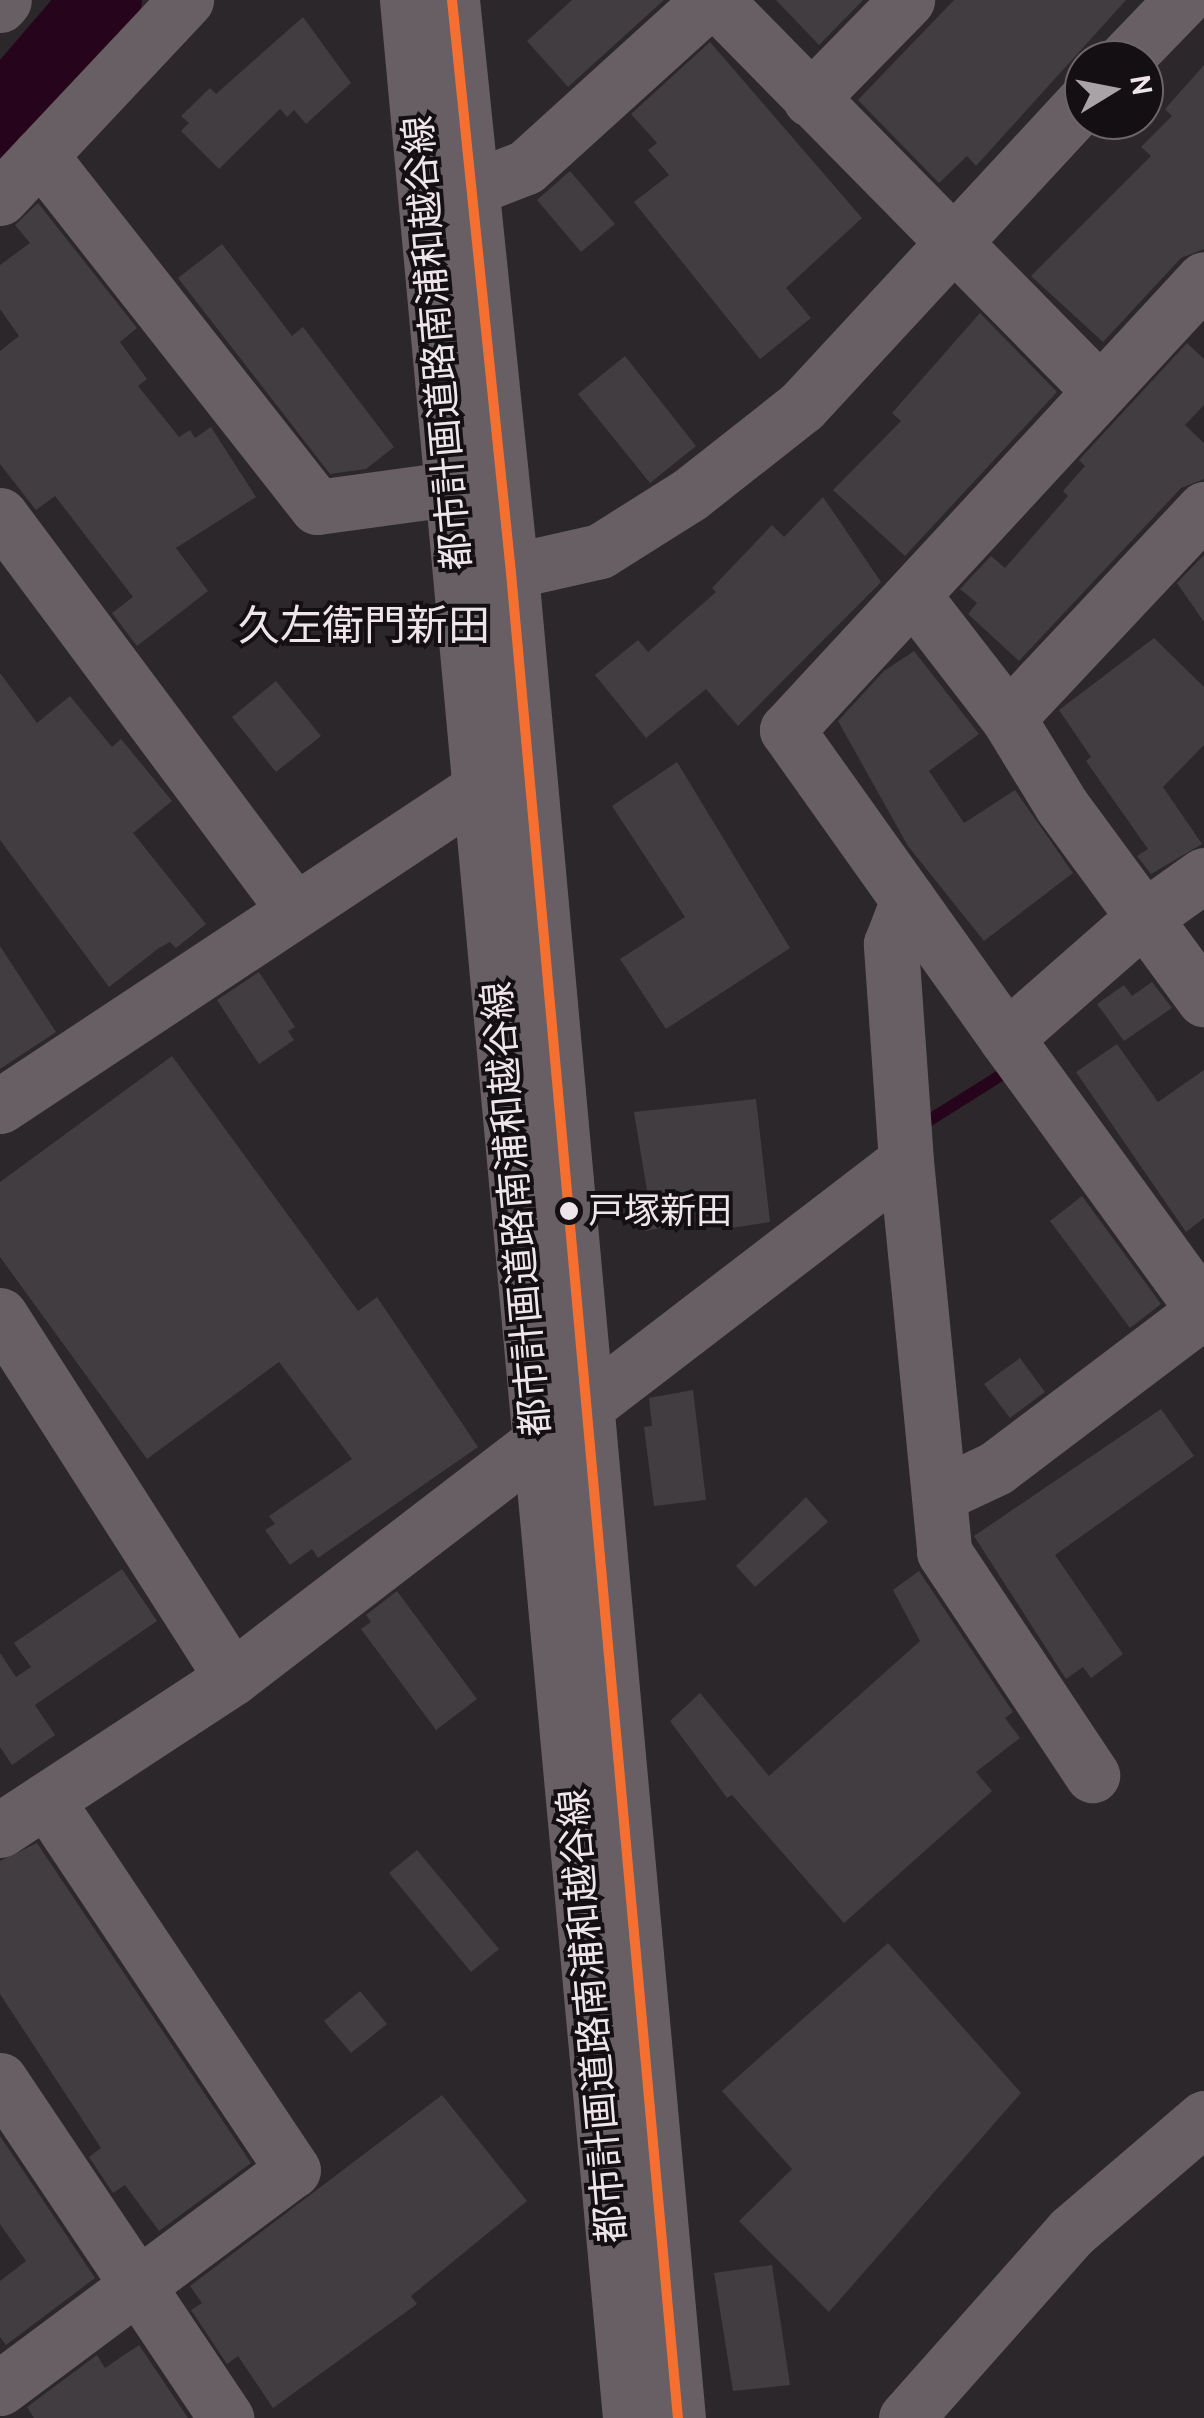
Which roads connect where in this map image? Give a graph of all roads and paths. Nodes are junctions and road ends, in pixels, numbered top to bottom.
1 (186, 0) edge
2 (407, 0) edge
3 (452, 0) edge
4 (713, 0) edge
5 (907, 0) edge
6 (1182, 0) edge
7 (1143, 40) edge
8 (810, 99) junction
9 (1064, 123) edge
10 (40, 155) junction
11 (0, 198) edge
12 (447, 199) junction
13 (948, 243) junction
14 (1204, 279) edge
15 (1097, 388) junction
16 (449, 489) junction
17 (1204, 509) edge
18 (2, 522) edge
19 (485, 577) junction
20 (914, 595) junction
21 (1008, 718) junction
22 (479, 789) junction
23 (1204, 875) edge
24 (908, 900) junction
25 (294, 910) junction
26 (1142, 919) junction
27 (1204, 999) edge
28 (1006, 1038) junction
29 (0, 1106) edge
30 (906, 1161) junction
31 (1203, 1312) edge
32 (0, 1315) edge
33 (584, 1407) junction
34 (537, 1446) junction
35 (938, 1495) junction
36 (232, 1678) junction
37 (1092, 1775) dead end
38 (46, 1800) junction
39 (0, 1830) edge
40 (0, 2080) edge
41 (1204, 2118) edge
42 (140, 2284) junction
43 (0, 2388) edge
44 (226, 2418) edge
45 (630, 2418) edge
46 (678, 2418) edge
47 (906, 2418) edge

1 - 10 street
2 - 12 street, 都市計画道路南浦和越谷線
3 - 12 street, 都市計画道路南浦和越谷線
4 - 8 street
4 - 12 street
5 - 8 street
6 - 7 street
8 - 13 street
9 - 13 street
10 - 11 street
10 - 16 street
12 - 16 street, 都市計画道路南浦和越谷線
12 - 19 street, 都市計画道路南浦和越谷線
13 - 15 street
13 - 19 street
14 - 15 street
15 - 20 street
16 - 19 street, 都市計画道路南浦和越谷線
17 - 21 street
18 - 25 street
19 - 22 street, 都市計画道路南浦和越谷線
19 - 33 street, 都市計画道路南浦和越谷線
20 - 21 street
20 - 24 street
21 - 26 street
22 - 25 street
22 - 34 street, 都市計画道路南浦和越谷線
23 - 26 street
24 - 28 street
24 - 30 street
25 - 29 street
26 - 27 street
26 - 28 street
28 - 31 street
30 - 33 street
30 - 35 street
31 - 35 street
32 - 36 street
33 - 34 street
33 - 46 street, 都市計画道路南浦和越谷線
34 - 36 street
34 - 45 street, 都市計画道路南浦和越谷線
35 - 37 street
36 - 38 street
38 - 39 street
38 - 42 street
40 - 42 street
41 - 47 street
42 - 43 street
42 - 44 street

